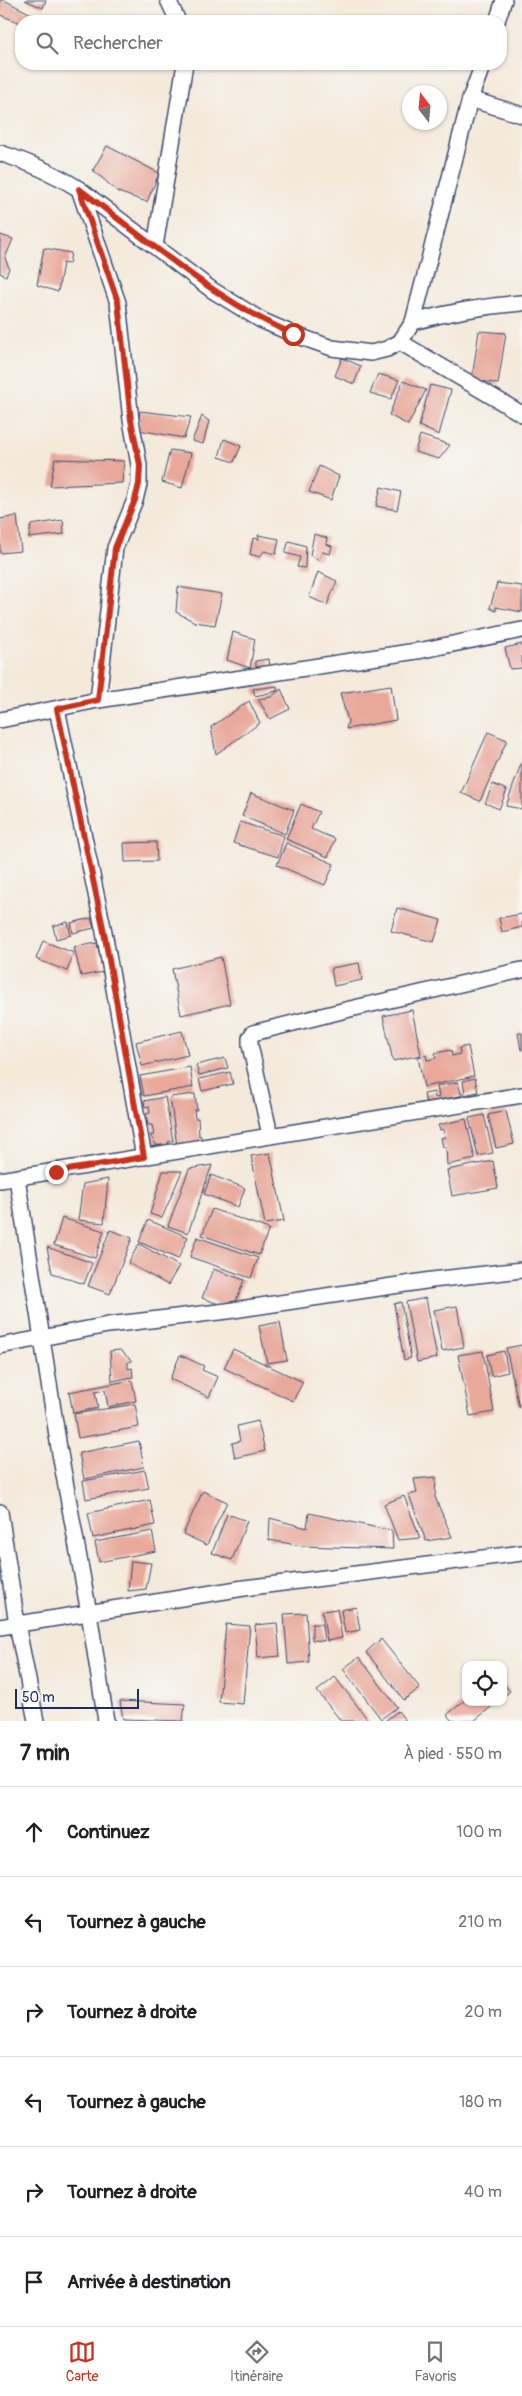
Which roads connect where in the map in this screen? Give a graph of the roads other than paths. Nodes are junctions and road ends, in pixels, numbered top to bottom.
1 (168, 0) edge
2 (504, 0) edge
3 (175, 15) edge
4 (499, 15) edge
5 (184, 70) edge
6 (481, 70) edge
7 (470, 99) junction
8 (522, 115) edge
9 (0, 153) edge
10 (79, 189) junction
11 (155, 246) junction
12 (522, 303) edge
13 (413, 322) junction
14 (400, 342) junction
15 (522, 414) edge
16 (522, 630) edge
17 (98, 700) junction
18 (57, 709) junction
19 (0, 720) edge
20 (522, 970) edge
21 (522, 1094) edge
22 (270, 1135) junction
23 (144, 1157) junction
24 (17, 1178) junction
25 (0, 1180) edge
26 (522, 1270) edge
27 (42, 1339) junction
28 (0, 1346) edge
29 (0, 1512) edge
30 (522, 1553) edge
31 (89, 1613) junction
32 (17, 1624) junction
33 (0, 1628) edge
34 (36, 1721) edge
35 (106, 1721) edge

1 - 3 street
2 - 4 street
5 - 11 street
6 - 7 street
7 - 8 street
7 - 13 street
9 - 10 street
10 - 11 street
10 - 17 street
11 - 14 street
12 - 13 street
13 - 14 street
14 - 15 street
16 - 17 street
17 - 18 street
18 - 19 street
18 - 23 street
20 - 22 street
21 - 22 street
22 - 23 street
23 - 24 street
24 - 25 street
24 - 27 street
26 - 27 street
27 - 28 street
27 - 31 street
29 - 32 street
30 - 31 street
31 - 32 street
31 - 35 street
32 - 33 street
32 - 34 street

